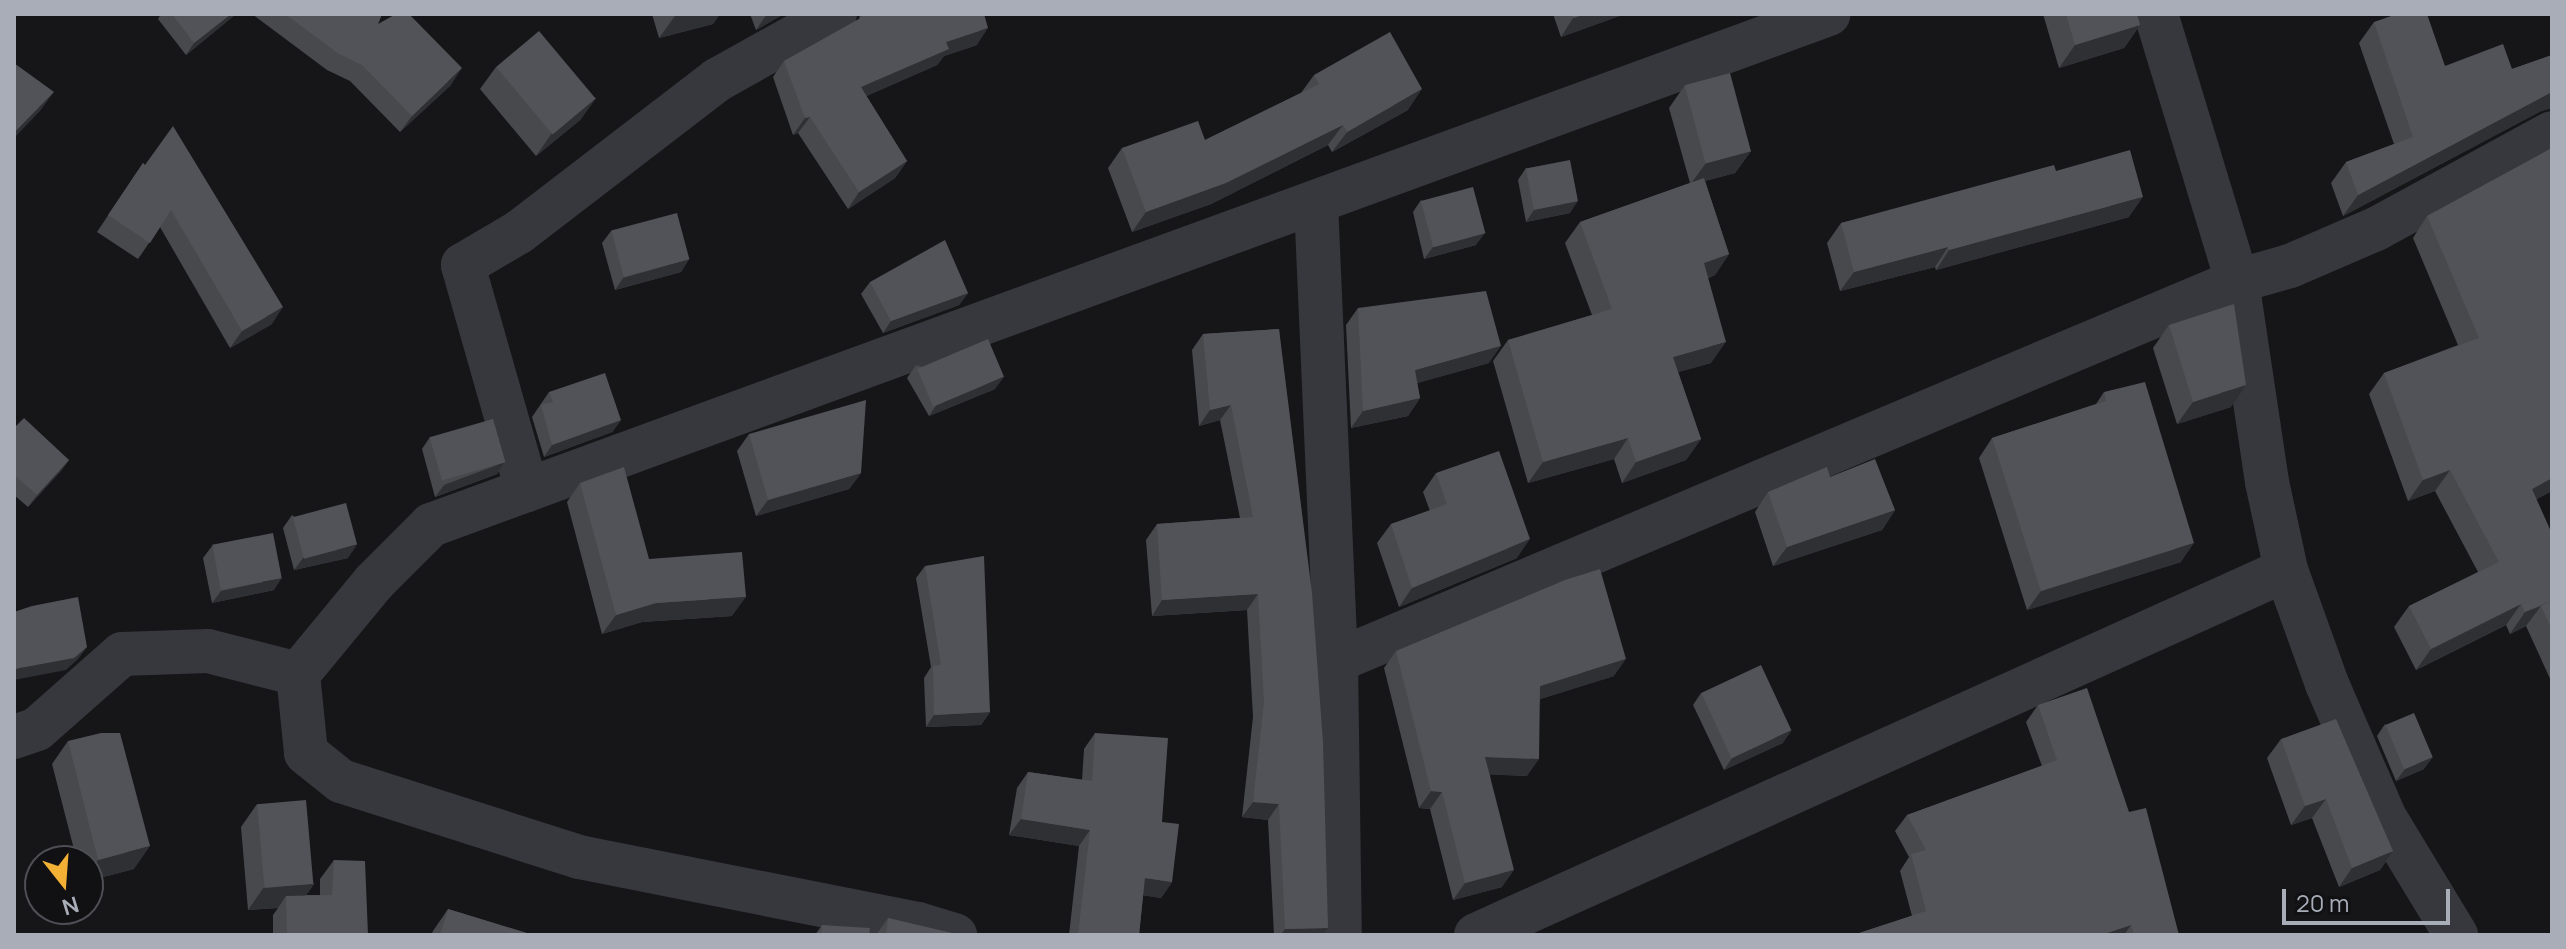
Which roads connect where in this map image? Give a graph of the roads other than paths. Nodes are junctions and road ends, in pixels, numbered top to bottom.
1 (835, 14) edge
2 (1829, 14) edge
3 (2156, 14) edge
4 (2552, 133) edge
5 (1316, 203) junction
6 (2237, 281) junction
7 (527, 490) junction
8 (2286, 570) junction
9 (1336, 661) junction
10 (298, 674) junction
11 (14, 737) edge
12 (955, 935) edge
13 (1340, 935) edge
14 (1476, 935) edge
15 (2456, 935) edge

1 - 7 street
2 - 5 street
3 - 6 street
4 - 6 street
5 - 7 street
5 - 9 street
6 - 8 street
6 - 9 street
7 - 10 street
8 - 14 street
8 - 15 street
9 - 13 street
10 - 11 street
10 - 12 street

